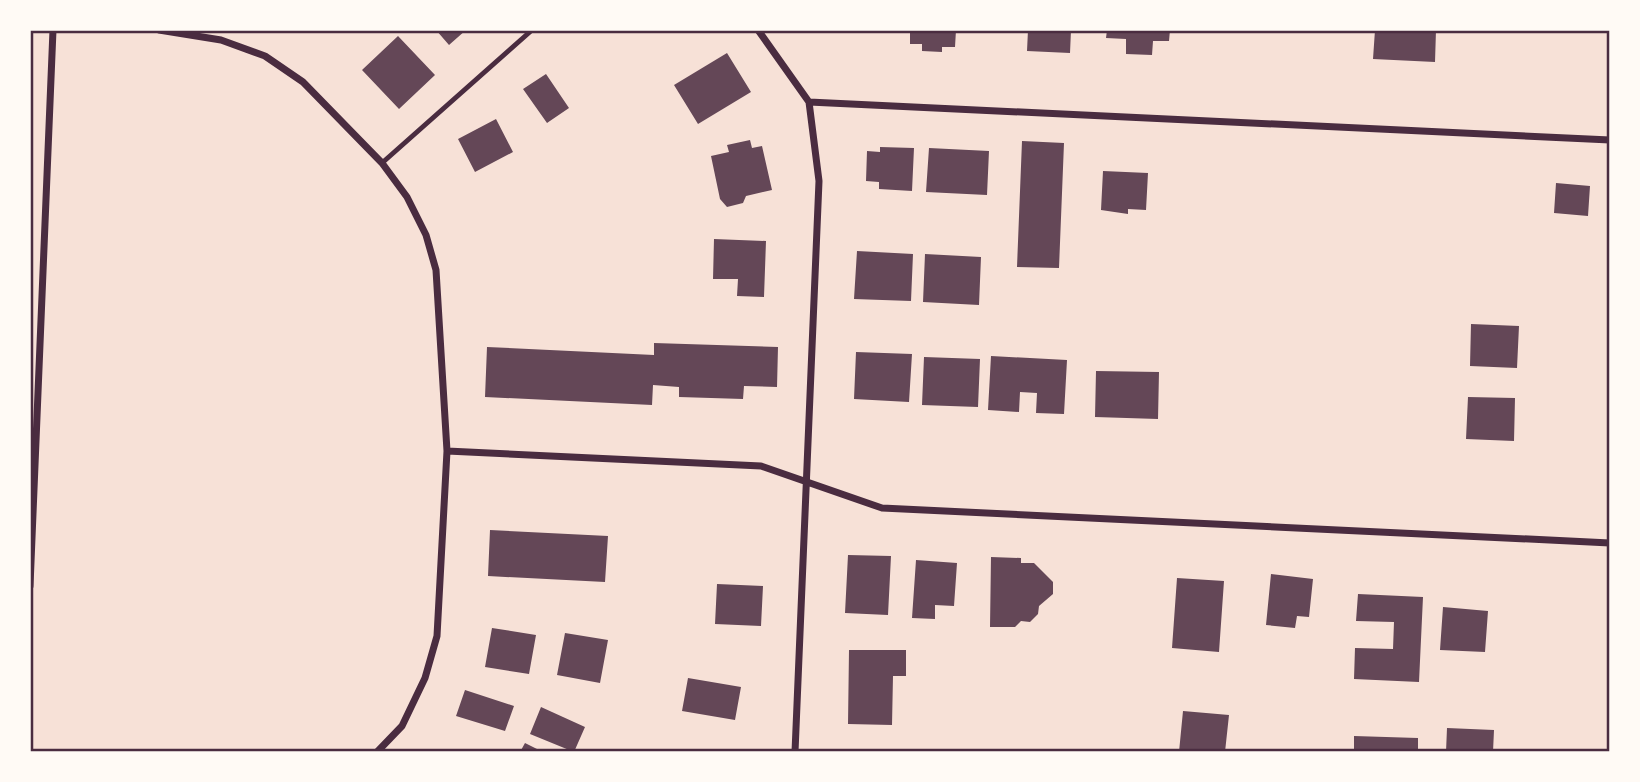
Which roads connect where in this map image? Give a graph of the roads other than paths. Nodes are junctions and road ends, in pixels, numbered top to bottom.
1 (53, 30) edge
2 (159, 30) edge
3 (532, 30) edge
4 (758, 30) edge
5 (809, 102) junction
6 (1610, 140) edge
7 (383, 163) junction
8 (447, 450) junction
9 (806, 482) junction
10 (1610, 543) edge
11 (30, 586) edge
12 (377, 752) edge
13 (795, 752) edge

1 - 11 street
2 - 7 street
3 - 7 lane
4 - 5 street
5 - 6 street
5 - 9 street
7 - 8 street
8 - 9 street
8 - 12 street
9 - 10 street
9 - 13 street

